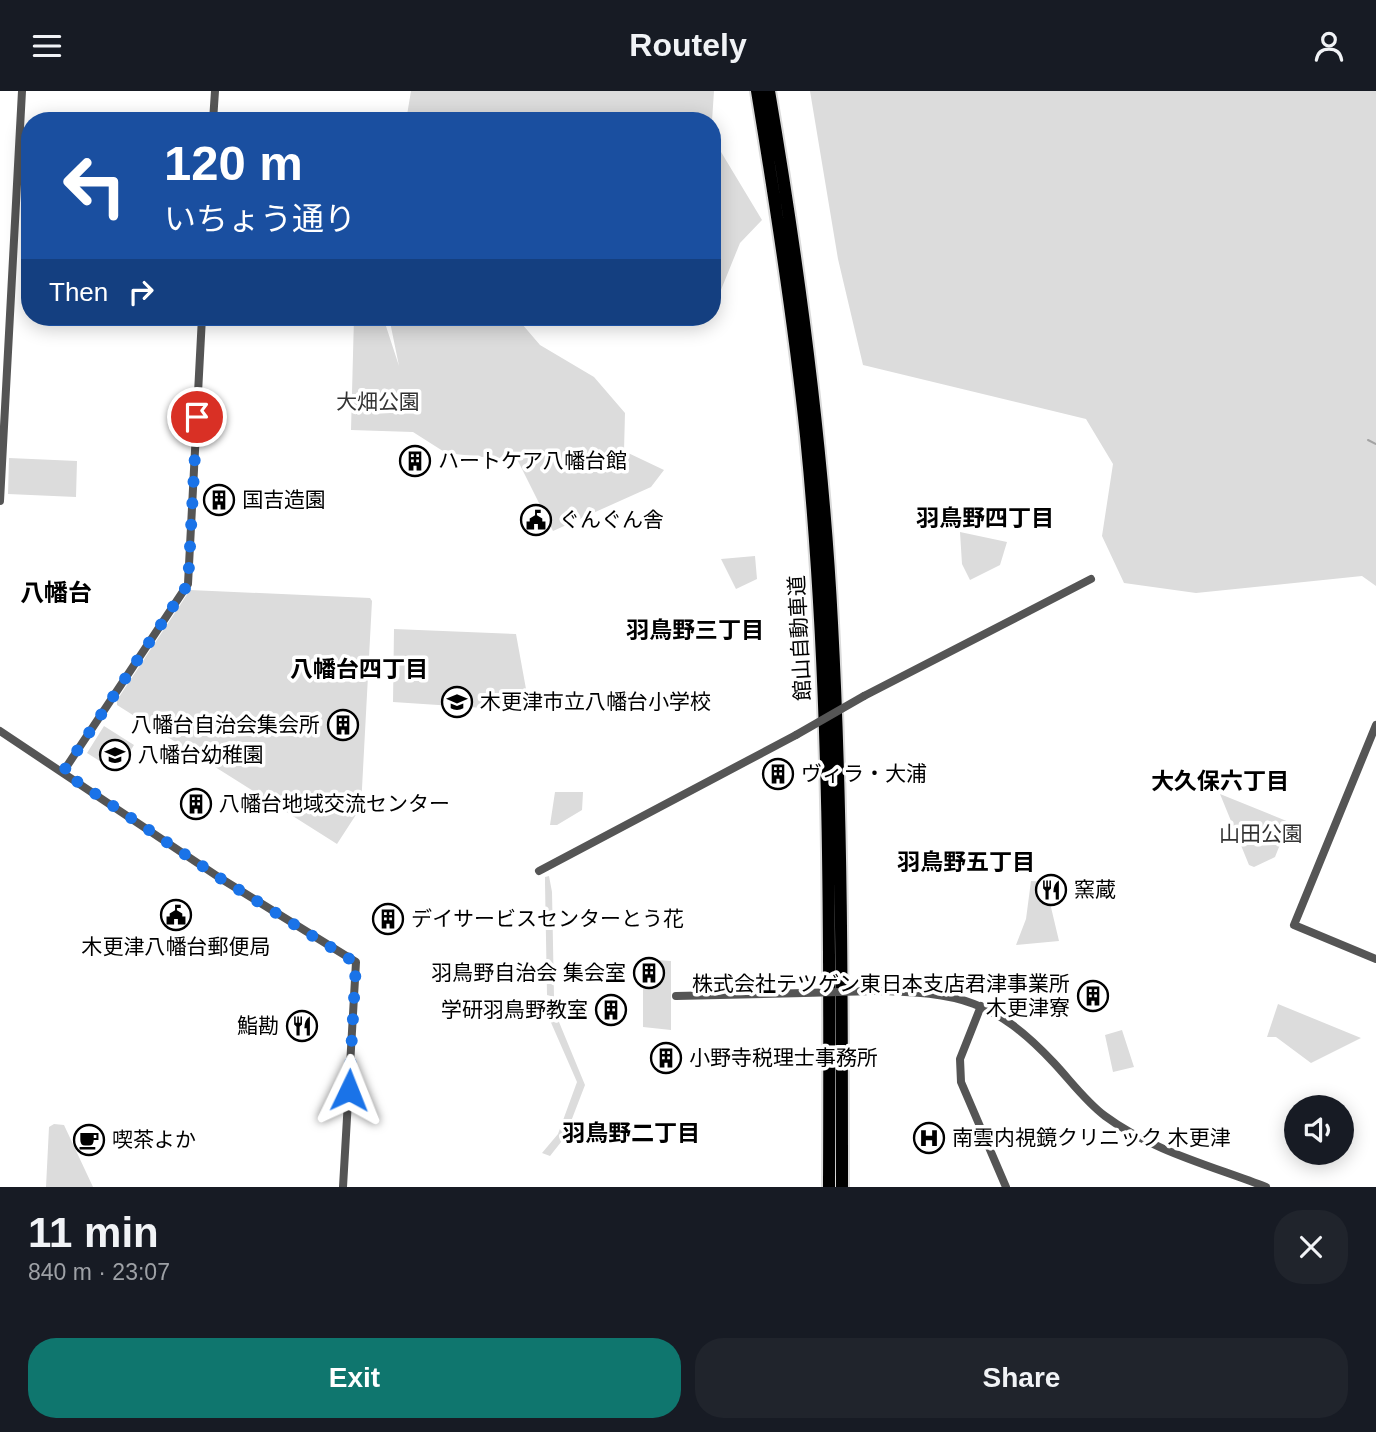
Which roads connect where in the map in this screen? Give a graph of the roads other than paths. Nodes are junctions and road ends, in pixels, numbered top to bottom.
1 (22, 91) edge
2 (215, 91) edge
3 (757, 91) edge
4 (769, 91) edge
5 (214, 112) edge
6 (202, 326) edge
7 (0, 501) edge
8 (1091, 579) dead end
9 (1376, 725) edge
10 (0, 731) edge
11 (63, 772) junction
12 (539, 871) dead end
13 (1376, 959) edge
14 (676, 996) dead end
15 (981, 1006) junction
16 (343, 1187) edge
17 (829, 1187) edge
18 (842, 1187) edge
19 (1006, 1187) edge
20 (1266, 1187) edge

1 - 7 street
2 - 5 street
3 - 17 highway, 館山自動車道
4 - 18 highway, 館山自動車道
6 - 11 street
8 - 12 street, bridge
9 - 13 street
10 - 11 street
11 - 16 street
14 - 15 street, bridge
15 - 19 street
15 - 20 street

